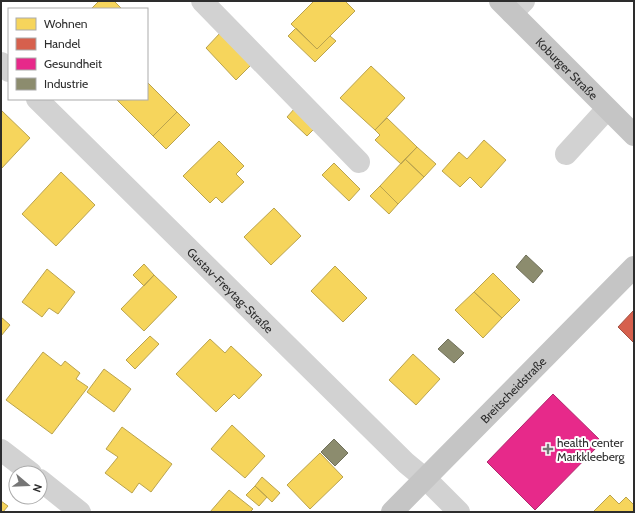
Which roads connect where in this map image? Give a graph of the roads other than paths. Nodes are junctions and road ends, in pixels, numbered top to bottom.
1 (202, 1) edge
2 (512, 5) edge
3 (38, 100) edge
4 (607, 109) junction
5 (634, 135) edge
6 (566, 154) dead end
7 (360, 162) dead end
8 (634, 266) edge
9 (1, 450) edge
10 (21, 465) edge
11 (425, 480) junction
12 (48, 486) edge
13 (80, 512) edge
14 (392, 512) edge
15 (459, 512) edge

1 - 7 street
2 - 4 main road, Koburger Straße
3 - 11 street, Gustav-Freytag-Straße
4 - 5 main road, Koburger Straße
4 - 6 street
8 - 11 main road, Breitscheidstraße
9 - 10 street
11 - 14 main road, Breitscheidstraße
11 - 15 street, Gustav-Freytag-Straße
12 - 13 street

